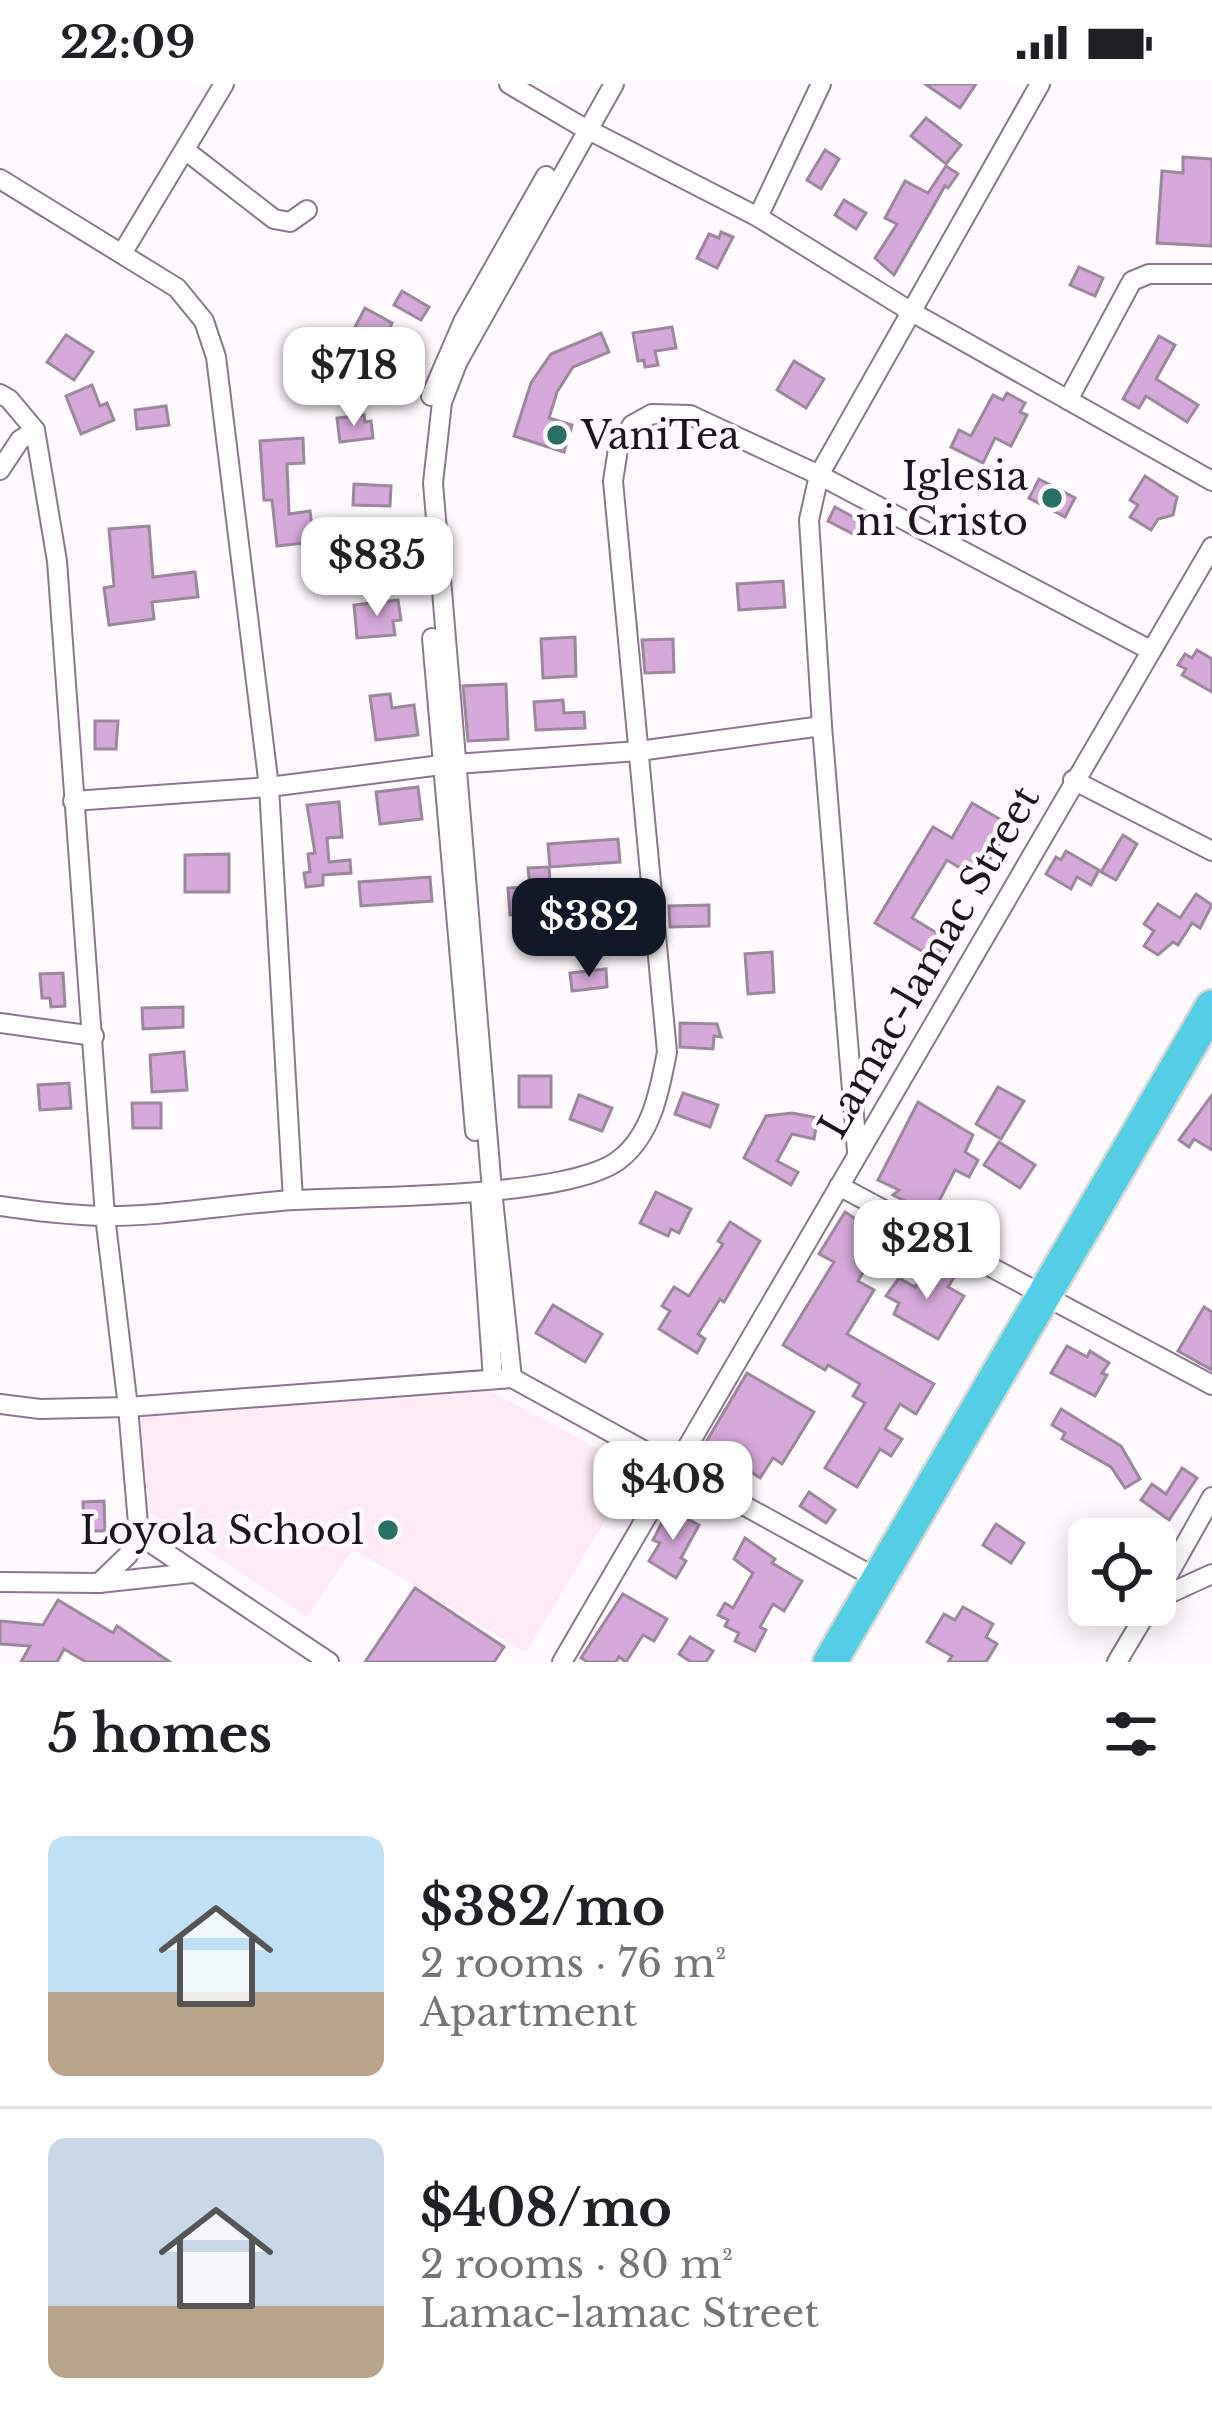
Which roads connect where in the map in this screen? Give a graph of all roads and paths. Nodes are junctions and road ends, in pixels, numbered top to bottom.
1 (224, 84) edge
2 (509, 84) edge
3 (600, 84) edge
4 (614, 84) edge
5 (821, 84) edge
6 (1040, 84) edge
7 (582, 127) junction
8 (185, 151) junction
9 (0, 179) edge
10 (307, 210) dead end
11 (758, 217) junction
12 (123, 252) junction
13 (1212, 274) edge
14 (910, 311) junction
15 (0, 394) edge
16 (1068, 400) junction
17 (35, 430) junction
18 (0, 470) edge
19 (819, 476) junction
20 (1212, 481) edge
21 (1212, 547) edge
22 (1150, 650) junction
23 (822, 726) junction
24 (639, 751) junction
25 (448, 765) junction
26 (1073, 780) junction
27 (269, 787) junction
28 (73, 801) junction
29 (1212, 851) edge
30 (1212, 1007) edge
31 (0, 1023) edge
32 (94, 1036) junction
33 (857, 1151) junction
34 (839, 1186) junction
35 (486, 1191) junction
36 (293, 1200) junction
37 (0, 1206) edge
38 (105, 1216) junction
39 (1045, 1296) junction
40 (503, 1379) junction
41 (1212, 1385) edge
42 (0, 1404) edge
43 (128, 1407) junction
44 (674, 1470) junction
45 (1212, 1497) edge
46 (139, 1534) junction
47 (1176, 1562) edge
48 (192, 1573) junction
49 (1212, 1574) edge
50 (876, 1578) junction
51 (0, 1582) edge
52 (99, 1583) junction
53 (1176, 1591) edge
54 (1139, 1626) edge
55 (329, 1662) edge
56 (562, 1662) edge
57 (830, 1662) edge
58 (1118, 1662) edge

1 - 8 street
2 - 7 street
3 - 7 street
4 - 7 street
5 - 11 street
6 - 14 street
7 - 11 street
7 - 25 street
8 - 10 street
8 - 12 street
9 - 12 street
11 - 14 street
12 - 27 street
13 - 16 street
14 - 16 street
14 - 19 street
15 - 17 street
16 - 20 street
17 - 18 street
17 - 28 street
19 - 22 street
19 - 23 street
19 - 24 street
21 - 22 street, Lamac-lamac Street
22 - 26 street, Lamac-lamac Street
23 - 24 street
23 - 33 street
24 - 25 street
24 - 35 street
25 - 27 street
25 - 35 street
26 - 29 street
26 - 33 street, Lamac-lamac Street
27 - 28 street
27 - 36 street
28 - 32 street
30 - 39 highway
31 - 32 street
32 - 38 street
33 - 34 street, Lamac-lamac Street
34 - 39 street
34 - 44 street, Lamac-lamac Street
35 - 36 street
35 - 40 street
36 - 38 street
37 - 38 street
38 - 43 street
39 - 41 street
39 - 50 highway
40 - 43 street
40 - 44 street
42 - 43 street
43 - 46 street
44 - 50 street
44 - 56 street, Lamac-lamac Street
45 - 47 street
46 - 48 street
46 - 52 street
48 - 52 street
48 - 55 street
49 - 53 street
50 - 57 highway
51 - 52 street
54 - 58 street

